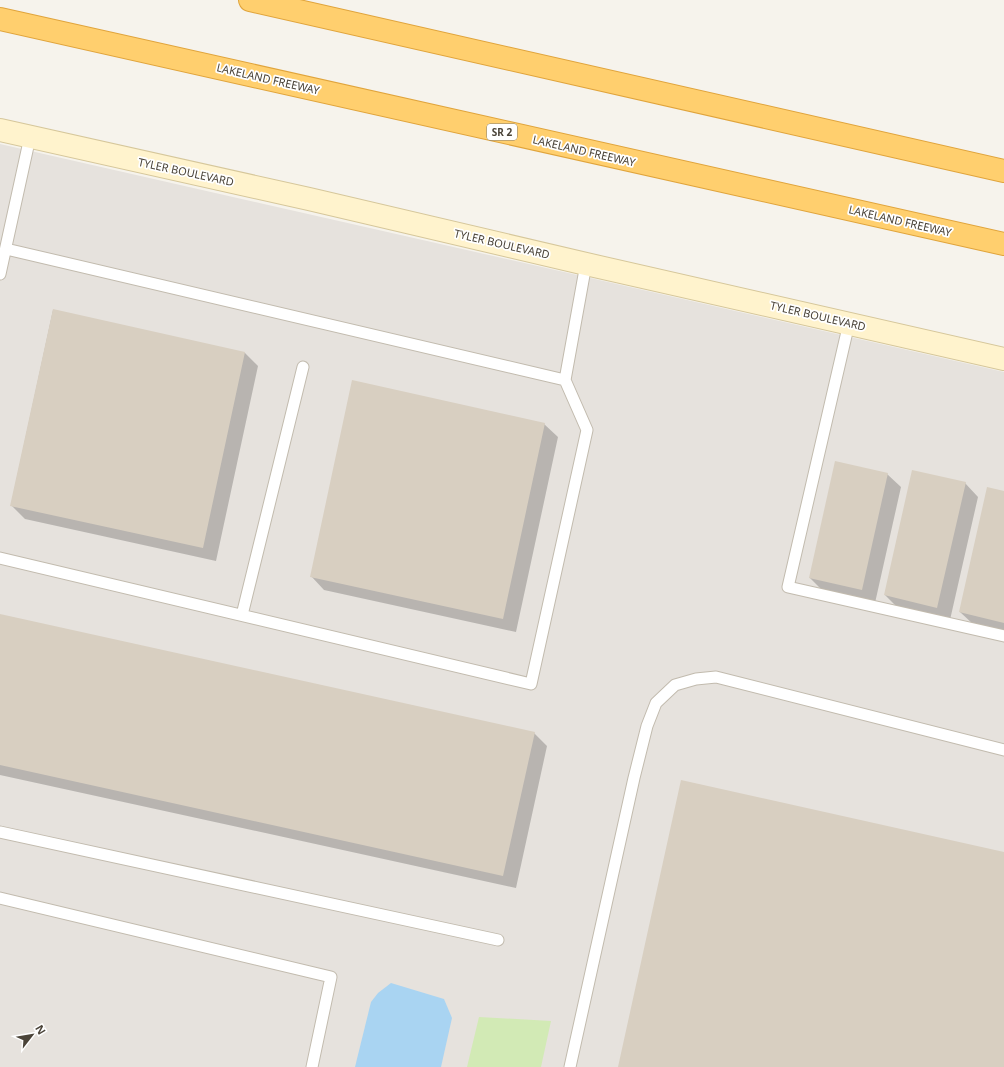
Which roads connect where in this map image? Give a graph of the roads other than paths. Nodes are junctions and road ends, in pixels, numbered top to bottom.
1 (250, 0) edge
2 (0, 19) edge
3 (0, 130) edge
4 (30, 137) junction
5 (1004, 171) edge
6 (1004, 244) edge
7 (6, 249) junction
8 (586, 264) junction
9 (0, 274) edge
10 (849, 323) junction
11 (1004, 359) edge
12 (303, 367) dead end
13 (565, 380) junction
14 (0, 558) edge
15 (242, 615) junction
16 (1004, 636) edge
17 (1004, 750) edge
18 (0, 832) edge
19 (0, 898) edge
20 (498, 940) dead end
21 (312, 1067) edge
22 (570, 1067) edge

1 - 5 highway
2 - 6 highway, LAKELAND FREEWAY / SR 2
3 - 4 street, TYLER BOULEVARD
4 - 7 lane
4 - 8 street, TYLER BOULEVARD
7 - 9 lane
7 - 13 lane
8 - 10 street, TYLER BOULEVARD
8 - 13 lane
10 - 11 street, TYLER BOULEVARD
10 - 16 lane
12 - 15 lane
13 - 15 lane
14 - 15 lane
17 - 22 lane
18 - 20 lane
19 - 21 lane

